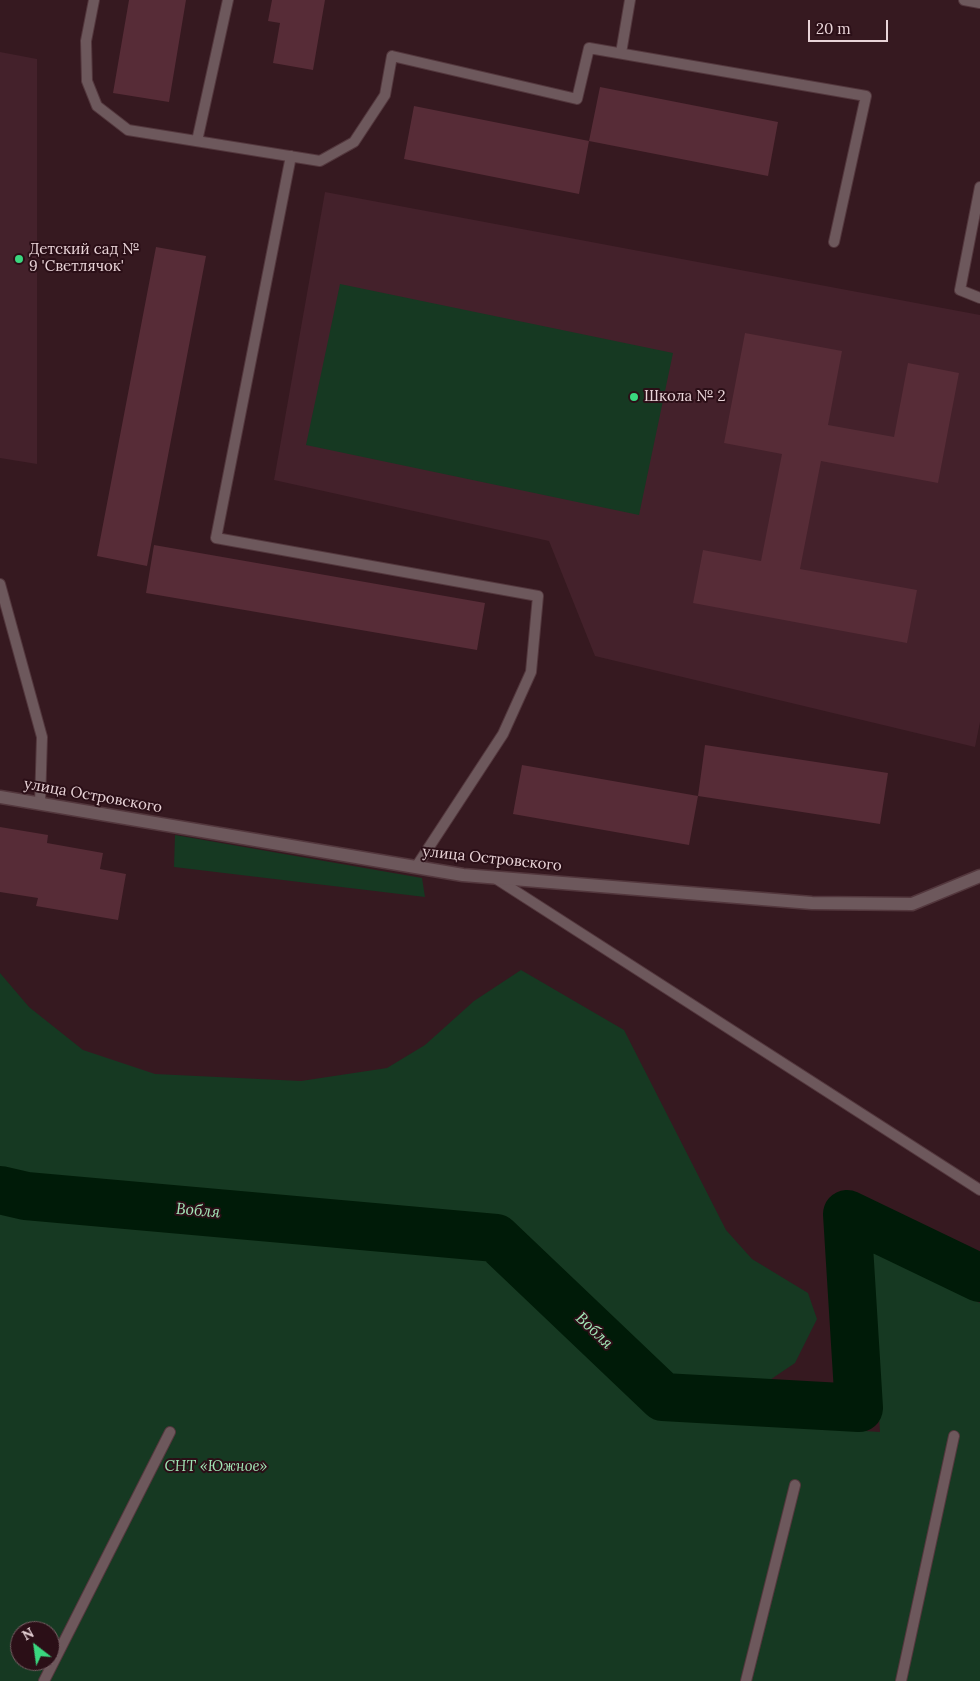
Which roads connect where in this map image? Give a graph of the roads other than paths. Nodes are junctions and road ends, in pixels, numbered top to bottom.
1 (94, 0) edge
2 (228, 0) edge
3 (630, 0) edge
4 (964, 0) edge
5 (980, 3) edge
6 (621, 53) junction
7 (197, 141) junction
8 (291, 156) junction
9 (980, 187) edge
10 (834, 242) dead end
11 (980, 298) edge
12 (0, 584) edge
13 (0, 797) edge
14 (40, 804) junction
15 (416, 867) junction
16 (980, 876) edge
17 (494, 878) junction
18 (980, 1190) edge
19 (170, 1432) dead end
20 (954, 1436) dead end
21 (795, 1486) dead end
22 (44, 1681) edge
23 (746, 1681) edge
24 (902, 1681) edge

1 - 7 lane
2 - 7 lane
3 - 6 lane
4 - 5 lane
6 - 8 lane
6 - 10 lane
7 - 8 lane
8 - 15 lane
9 - 11 lane
12 - 14 lane
13 - 14 street, улица Островского
14 - 15 street, улица Островского
15 - 17 street, улица Островского
16 - 17 street, улица Островского
17 - 18 lane
19 - 22 lane
20 - 24 lane
21 - 23 lane

